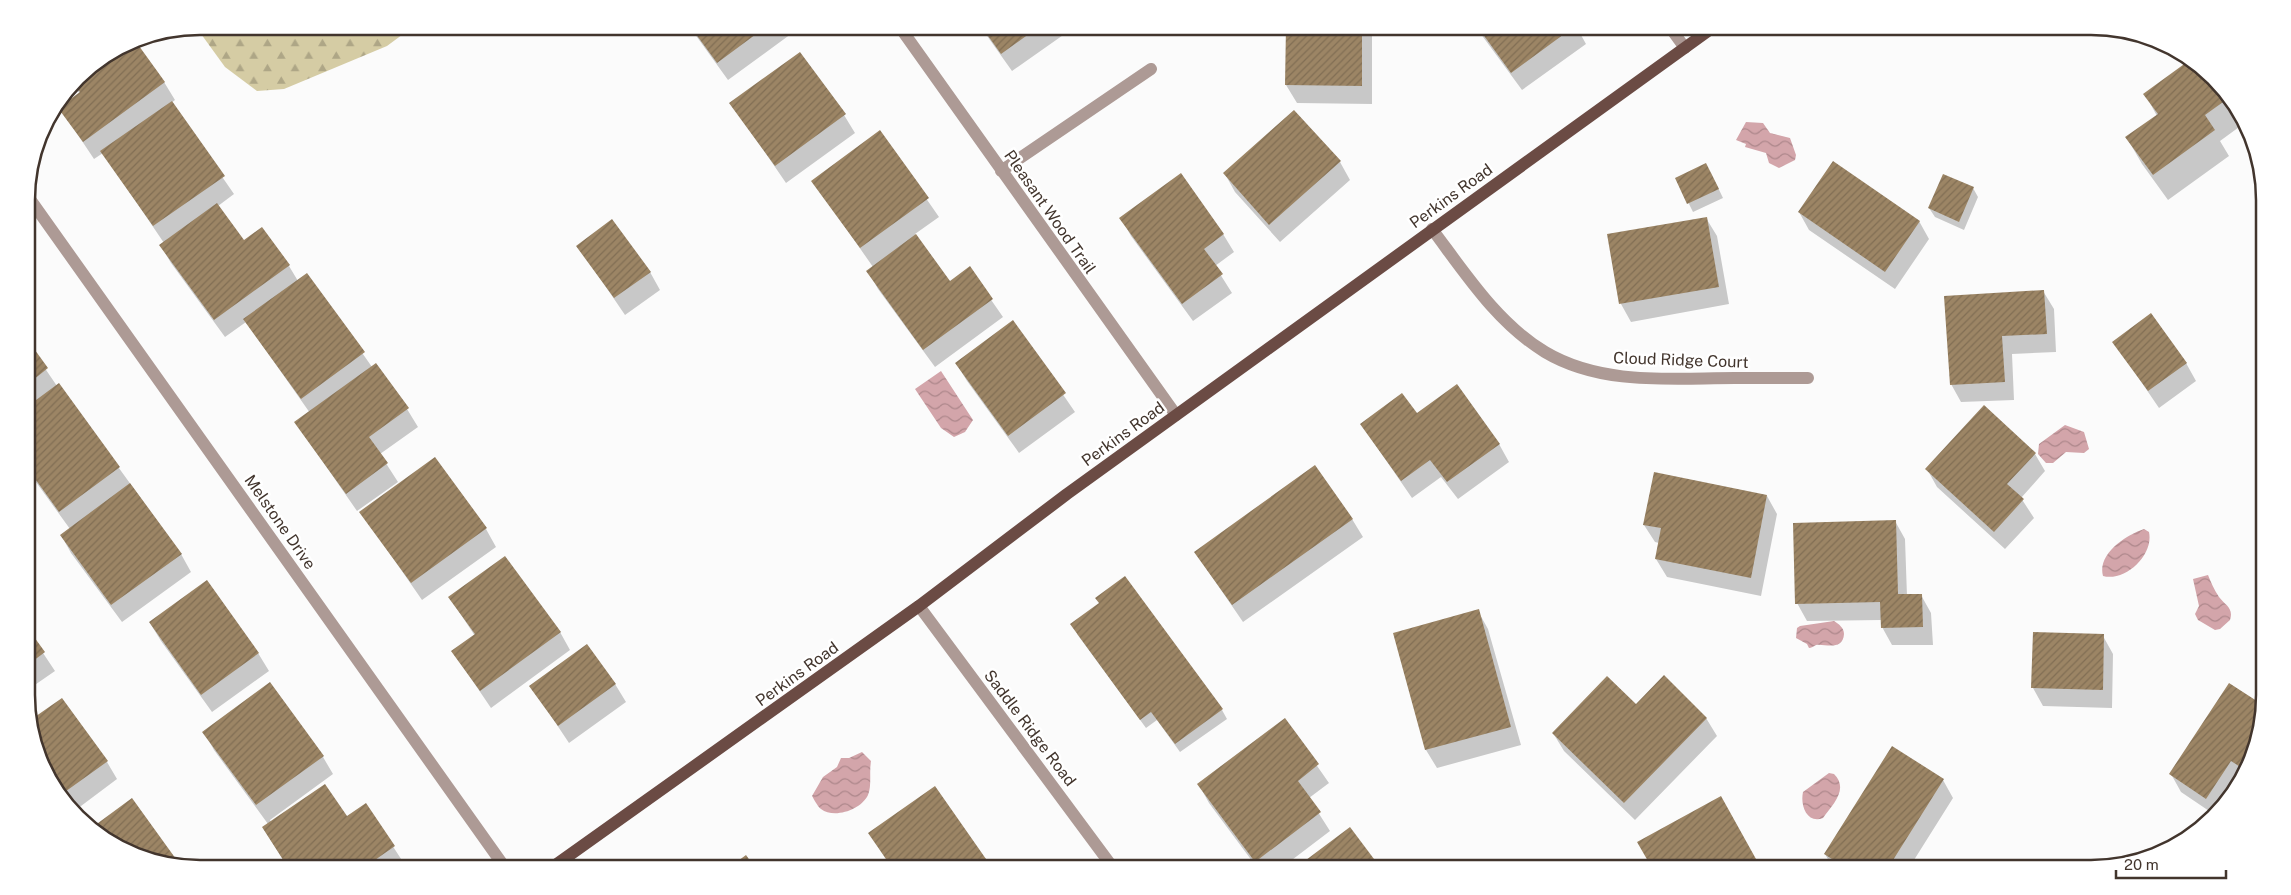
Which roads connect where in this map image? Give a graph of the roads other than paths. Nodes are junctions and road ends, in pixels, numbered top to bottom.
1 (905, 35) edge
2 (1676, 35) edge
3 (1703, 35) edge
4 (1685, 48) junction
5 (1152, 69) dead end
6 (1001, 170) junction
7 (35, 205) edge
8 (1432, 230) junction
9 (1808, 378) dead end
10 (1176, 415) junction
11 (919, 606) junction
12 (500, 860) edge
13 (563, 860) edge
14 (1107, 860) edge

1 - 6 street, Pleasant Wood Trail
2 - 4 street
3 - 4 main road, Perkins Road
4 - 8 main road, Perkins Road
5 - 6 street
6 - 10 street, Pleasant Wood Trail
7 - 12 street, Melstone Drive
8 - 9 street, Cloud Ridge Court
8 - 10 main road, Perkins Road
10 - 11 main road, Perkins Road
11 - 13 main road, Perkins Road
11 - 14 street, Saddle Ridge Road

